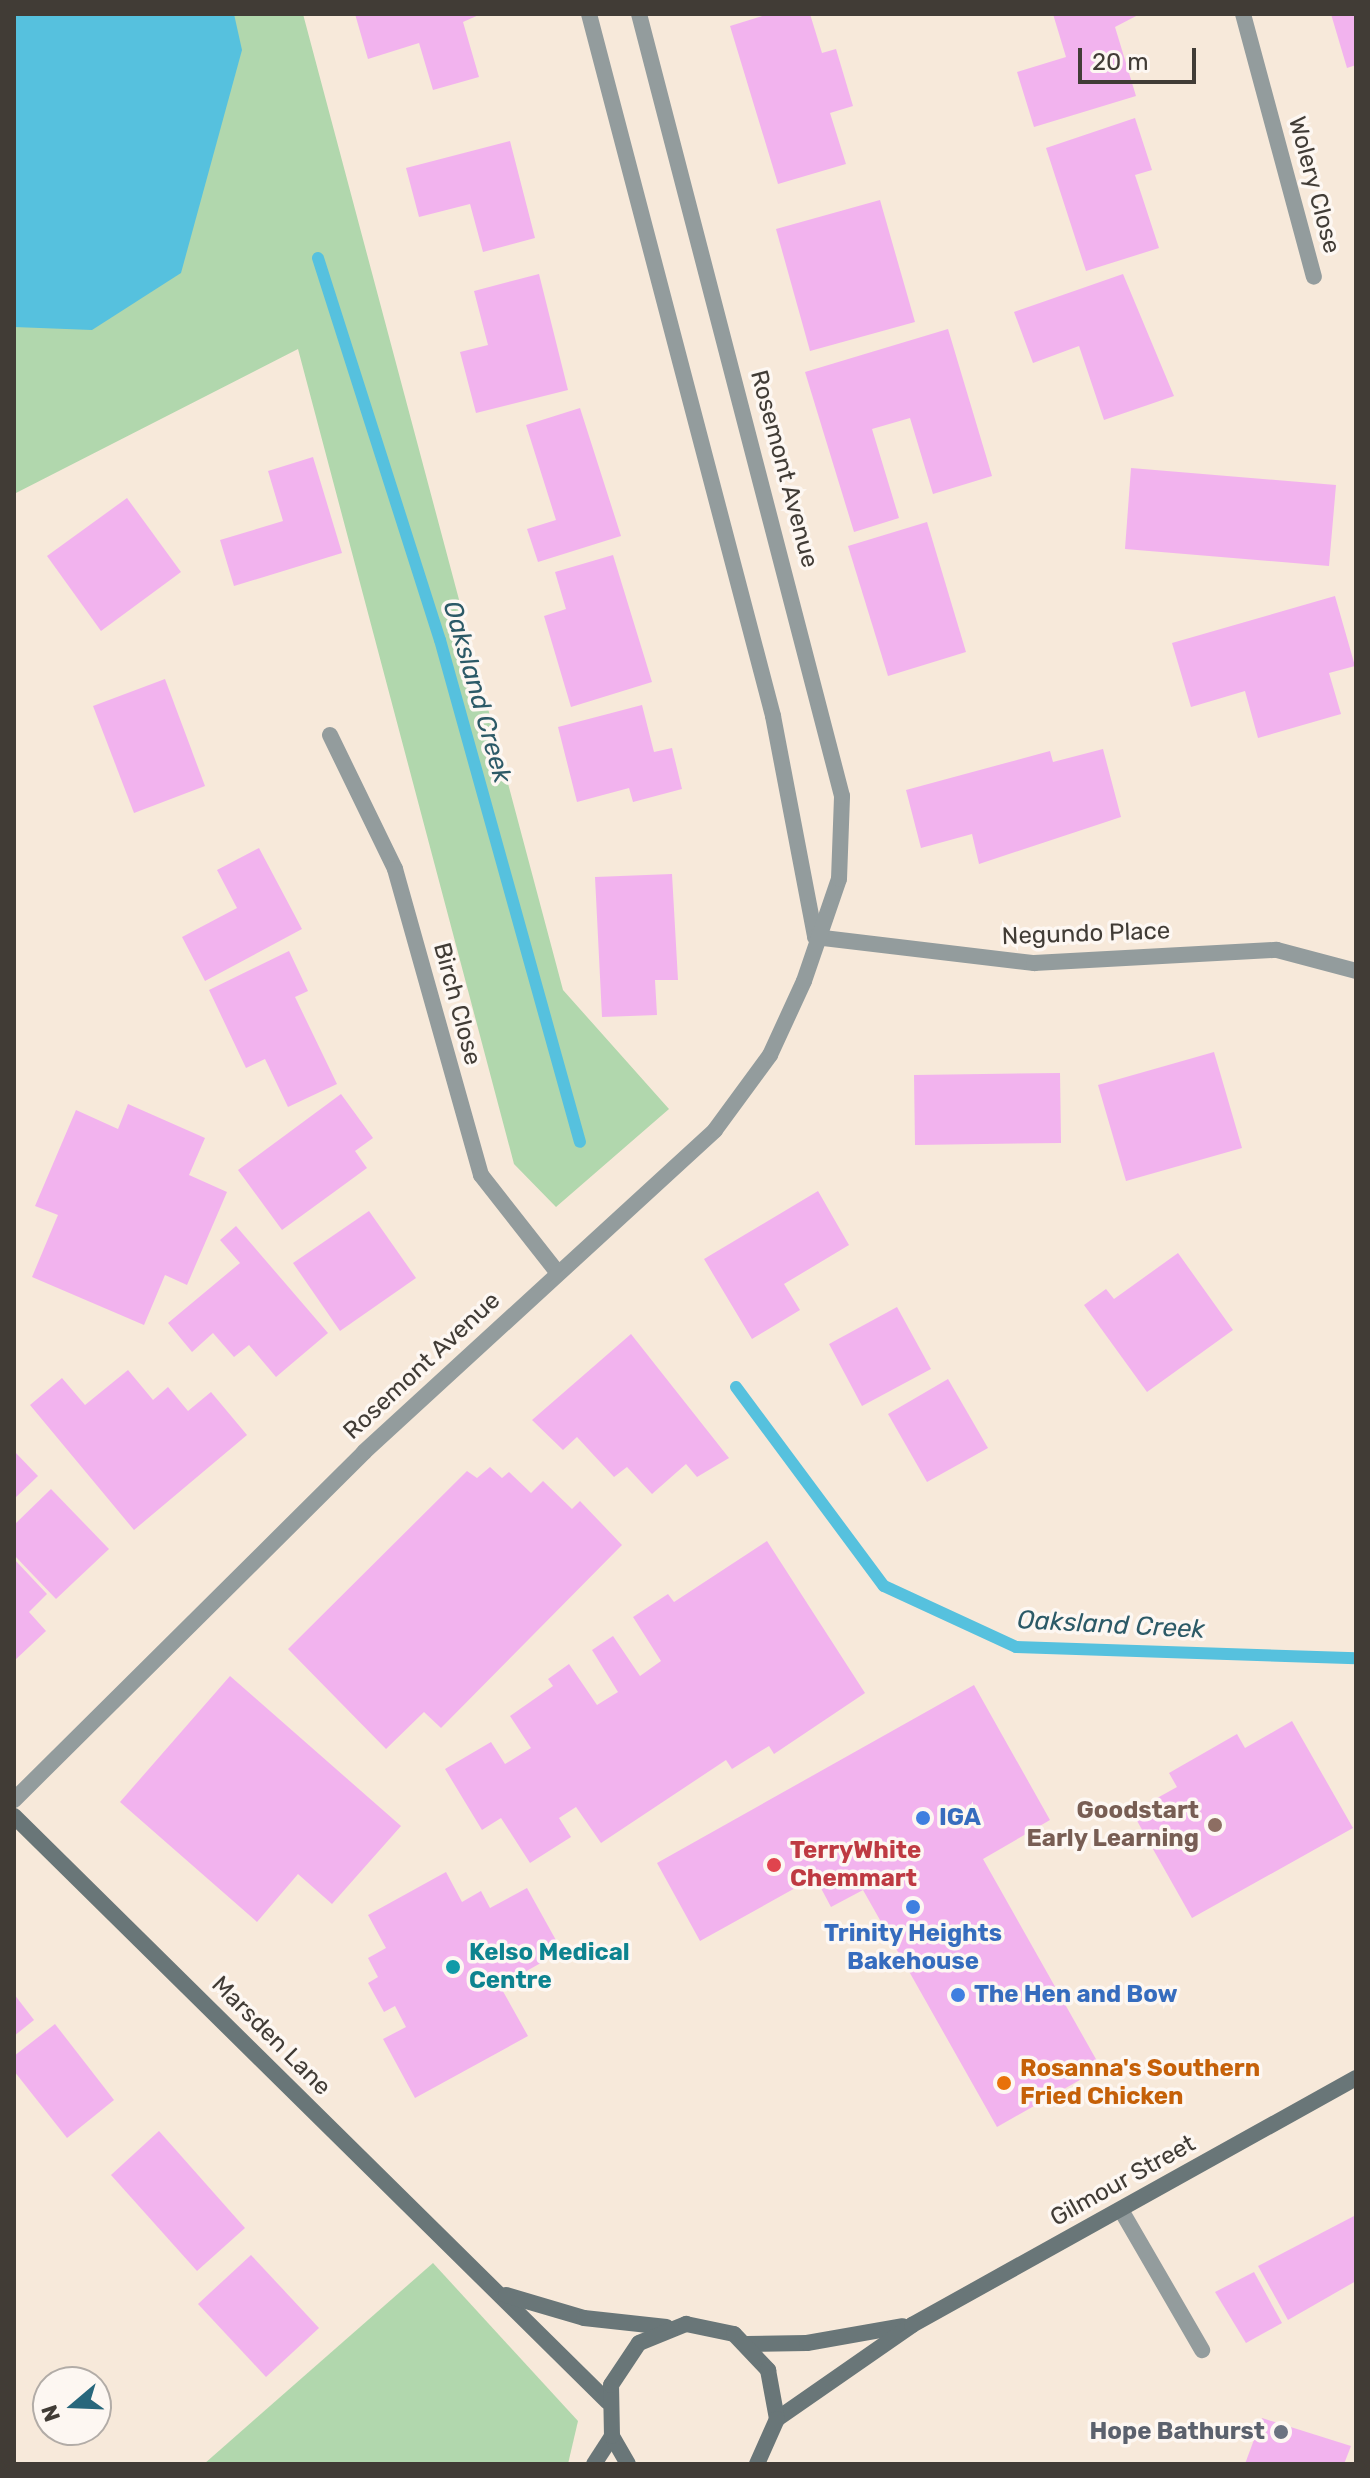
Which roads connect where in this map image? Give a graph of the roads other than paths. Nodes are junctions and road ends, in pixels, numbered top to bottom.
1 (589, 14) edge
2 (639, 14) edge
3 (1243, 14) edge
4 (1314, 277) dead end
5 (330, 735) dead end
6 (815, 937) junction
7 (1356, 971) edge
8 (557, 1272) junction
9 (14, 1800) edge
10 (14, 1816) edge
11 (1356, 2078) edge
12 (1121, 2210) junction
13 (494, 2290) junction
14 (912, 2325) junction
15 (669, 2327) junction
16 (747, 2344) junction
17 (1202, 2350) dead end
18 (608, 2402) junction
19 (777, 2419) junction
20 (612, 2436) junction
21 (771, 2456) edge
22 (594, 2464) edge
23 (628, 2464) edge
24 (757, 2464) edge

1 - 6 street, Rosemont Avenue
2 - 6 street, Rosemont Avenue
3 - 4 street, Wolery Close
5 - 8 street, Birch Close
6 - 7 street, Negundo Place
6 - 8 street, Rosemont Avenue
8 - 9 street, Rosemont Avenue
10 - 13 main road, Marsden Lane
11 - 12 main road, Gilmour Street
12 - 14 main road, Gilmour Street
12 - 17 street
13 - 15 main road, Marsden Lane
13 - 18 main road, Marsden Lane
14 - 16 main road, Gilmour Street
14 - 19 main road, Gilmour Street
15 - 16 main road, Marsden Lane
15 - 18 main road
16 - 19 main road
18 - 20 main road
19 - 21 main road
20 - 22 main road
20 - 23 main road
21 - 24 main road

